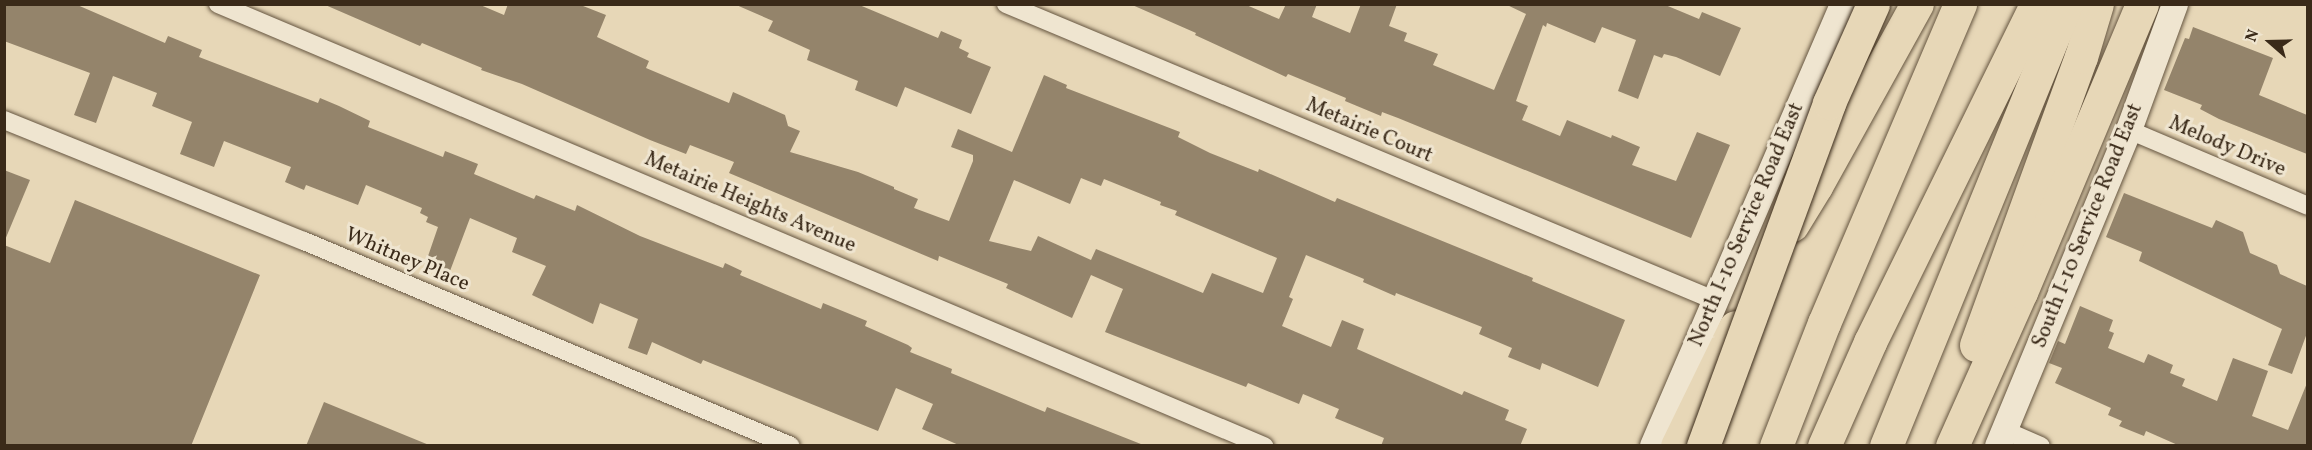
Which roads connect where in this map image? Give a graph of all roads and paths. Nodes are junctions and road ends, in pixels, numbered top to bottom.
1 (218, 4) edge
2 (1006, 4) edge
3 (1873, 4) edge
4 (1917, 4) edge
5 (1960, 4) edge
6 (2036, 4) edge
7 (2066, 4) edge
8 (2097, 4) edge
9 (2142, 4) edge
10 (2175, 4) edge
11 (1836, 7) edge
12 (4, 120) edge
13 (2129, 130) junction
14 (2307, 206) edge
15 (1714, 300) junction
16 (2001, 438) edge
17 (790, 446) edge
18 (1264, 446) edge
19 (1653, 446) edge
20 (1677, 446) edge
21 (1703, 446) edge
22 (1776, 446) edge
23 (1824, 446) edge
24 (1886, 446) edge
25 (1939, 446) edge
26 (1952, 446) edge
27 (2041, 446) edge

1 - 18 street, Metairie Heights Avenue
2 - 15 street, Metairie Court
3 - 21 highway, bridge
4 - 20 highway
5 - 22 highway
6 - 23 highway
7 - 24 highway
8 - 25 highway
9 - 26 highway
10 - 13 street, South I-10 Service Road East
11 - 15 street, North I-10 Service Road East
12 - 17 street, Whitney Place
13 - 14 street, Melody Drive
13 - 16 street, South I-10 Service Road East
15 - 19 street, North I-10 Service Road East
16 - 27 street

